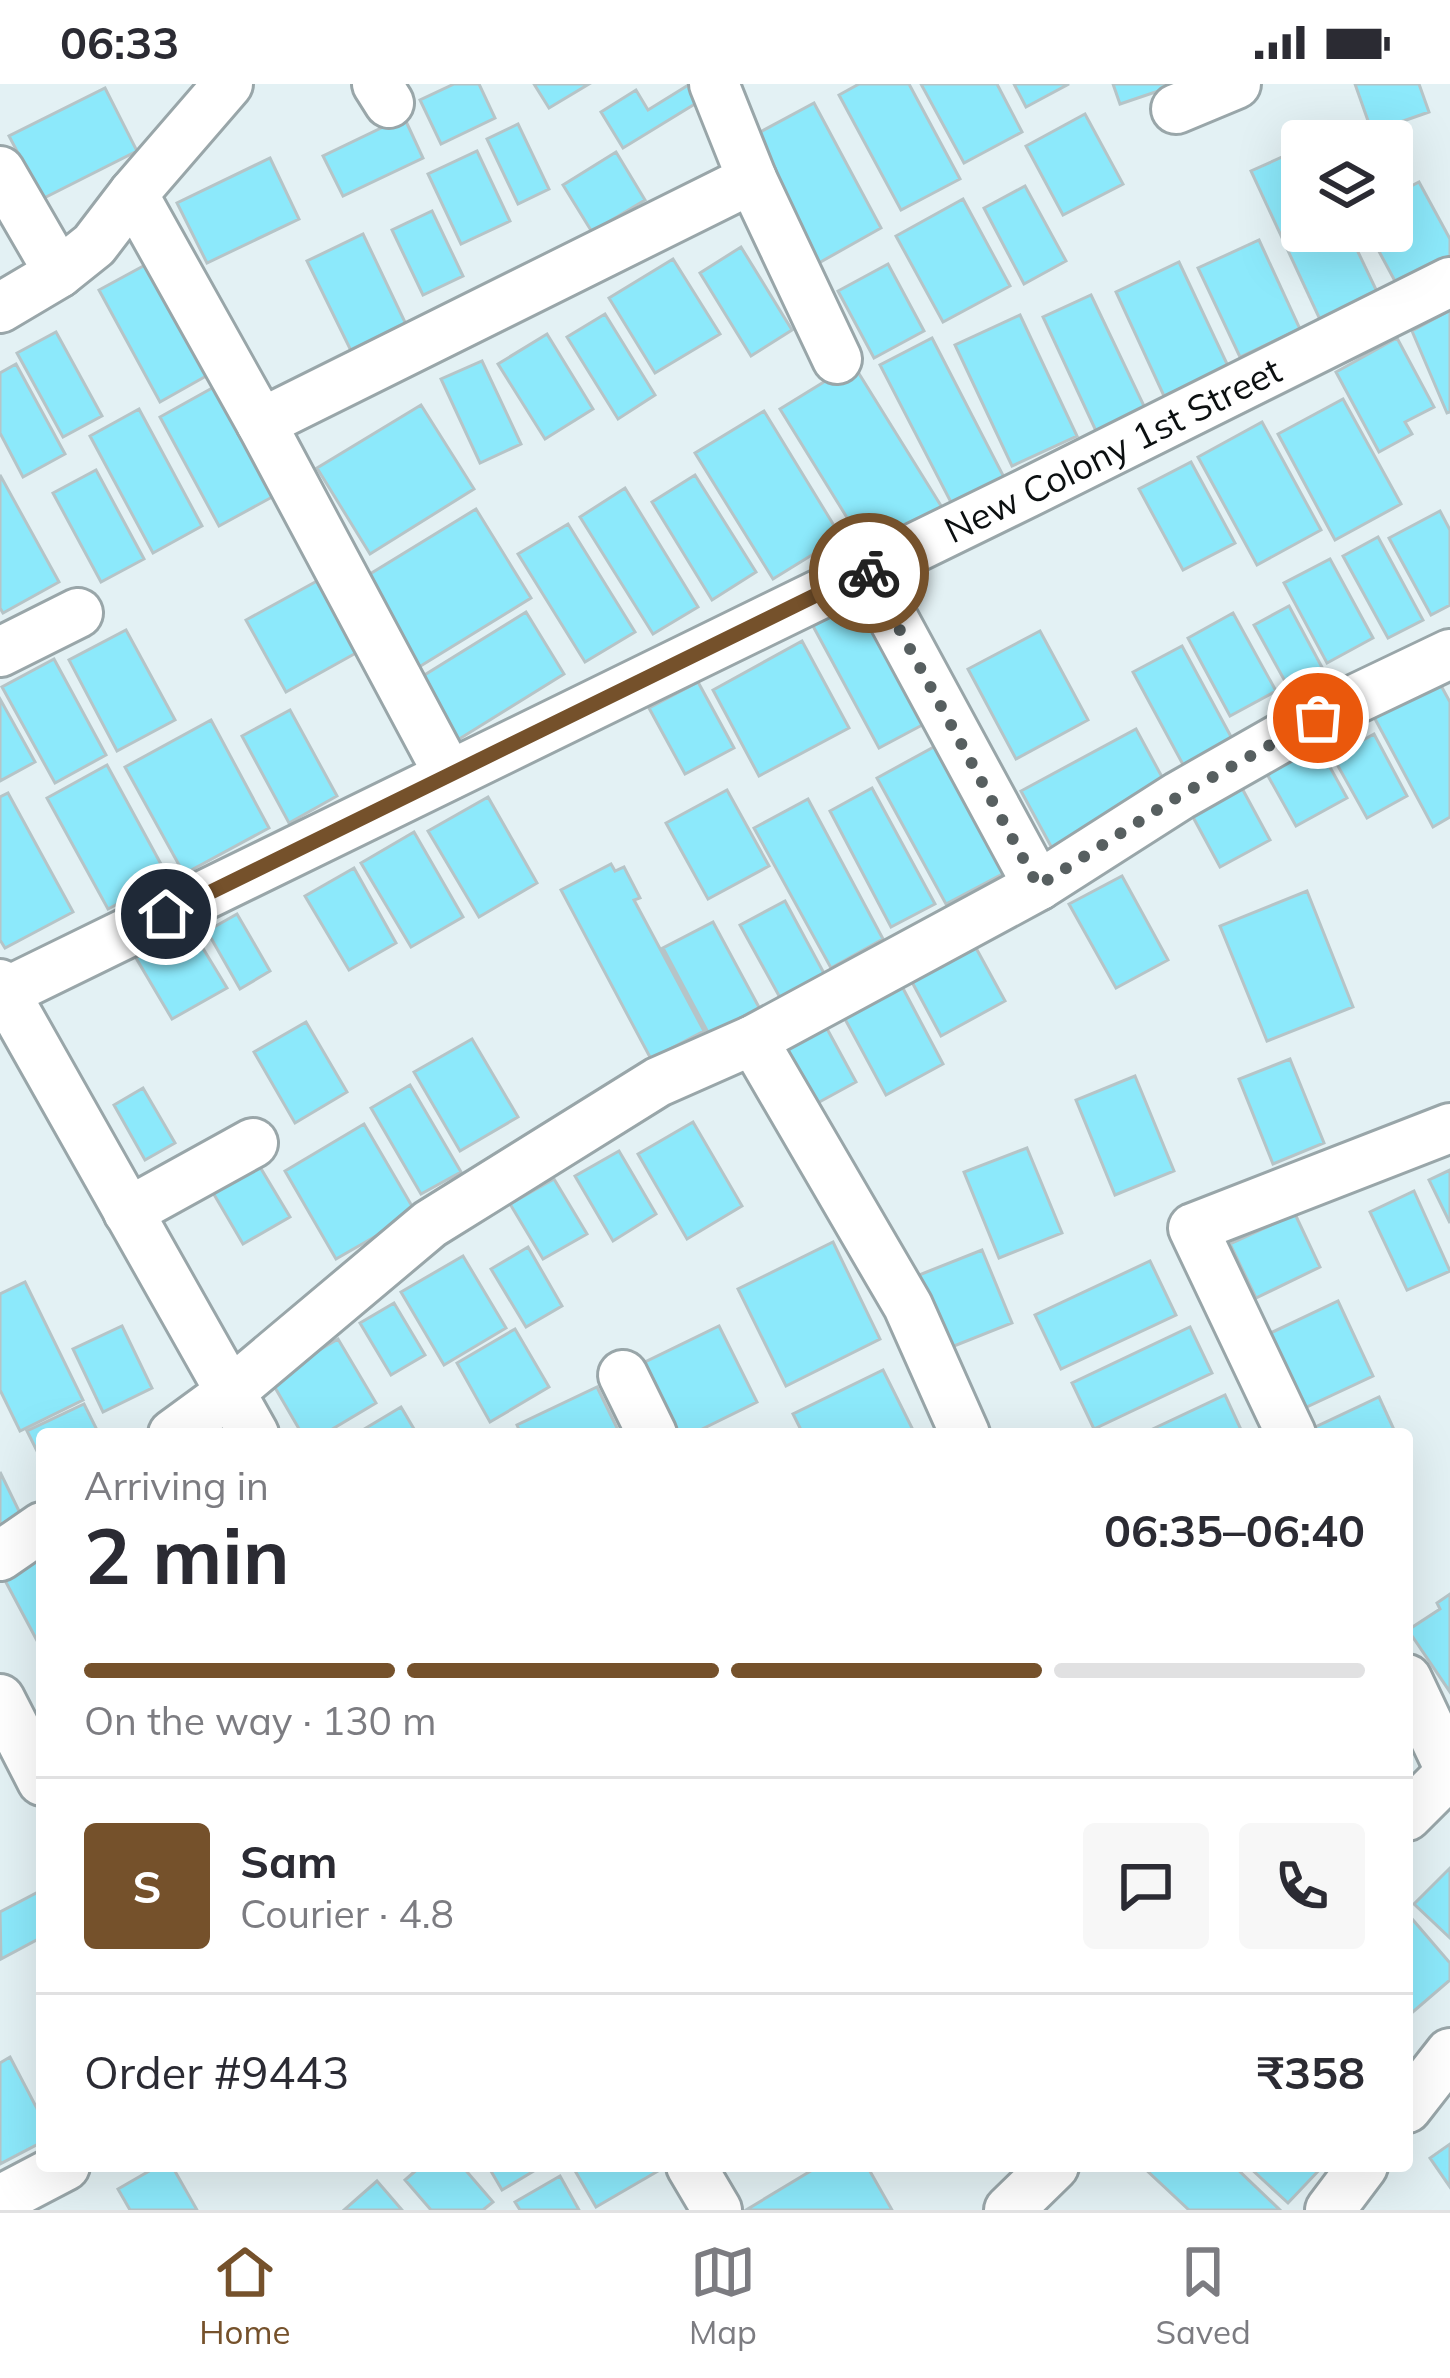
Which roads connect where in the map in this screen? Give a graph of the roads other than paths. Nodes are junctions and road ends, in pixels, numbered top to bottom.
1 (228, 84) edge
2 (1236, 84) edge
3 (728, 88) edge
4 (1176, 109) dead end
5 (0, 171) edge
6 (752, 179) junction
7 (133, 194) junction
8 (59, 272) junction
9 (1450, 282) edge
10 (0, 308) edge
11 (837, 359) dead end
12 (261, 423) junction
13 (867, 570) junction
14 (78, 613) dead end
15 (0, 652) edge
16 (1450, 654) edge
17 (449, 776) junction
18 (1038, 886) junction
19 (2, 990) edge
20 (753, 1040) junction
21 (1450, 1128) edge
22 (254, 1143) dead end
23 (128, 1212) junction
24 (623, 1375) dead end
25 (229, 1393) junction
26 (180, 1428) edge
27 (250, 1428) edge
28 (649, 1428) edge
29 (962, 1428) edge
30 (1288, 1428) edge
31 (36, 1531) edge
32 (0, 1556) edge
33 (1413, 1692) edge
34 (0, 1699) edge
35 (36, 1769) edge
36 (1450, 1771) edge
37 (1413, 1810) edge
38 (1448, 2060) edge
39 (1413, 2101) edge
40 (54, 2172) edge
41 (695, 2172) edge
42 (1048, 2172) edge
43 (1358, 2172) edge
44 (0, 2200) edge
45 (717, 2210) edge
46 (1009, 2210) edge
47 (1330, 2210) edge

1 - 7 street
2 - 4 street
3 - 6 street
5 - 8 street
6 - 11 street
6 - 12 street
7 - 8 street
7 - 12 street
8 - 10 street
9 - 13 street, New Colony 1st Street
12 - 17 street
13 - 17 street, New Colony 1st Street
13 - 18 street
14 - 15 street
16 - 18 street
17 - 19 street, New Colony 1st Street
18 - 20 street
19 - 23 street
20 - 25 street
20 - 29 street
21 - 30 street
22 - 23 street
23 - 25 street
24 - 28 street
25 - 26 street
25 - 27 street
31 - 32 street
33 - 36 street
34 - 35 street
36 - 37 street
38 - 39 street
40 - 44 street
41 - 45 street
42 - 46 street
43 - 47 street

